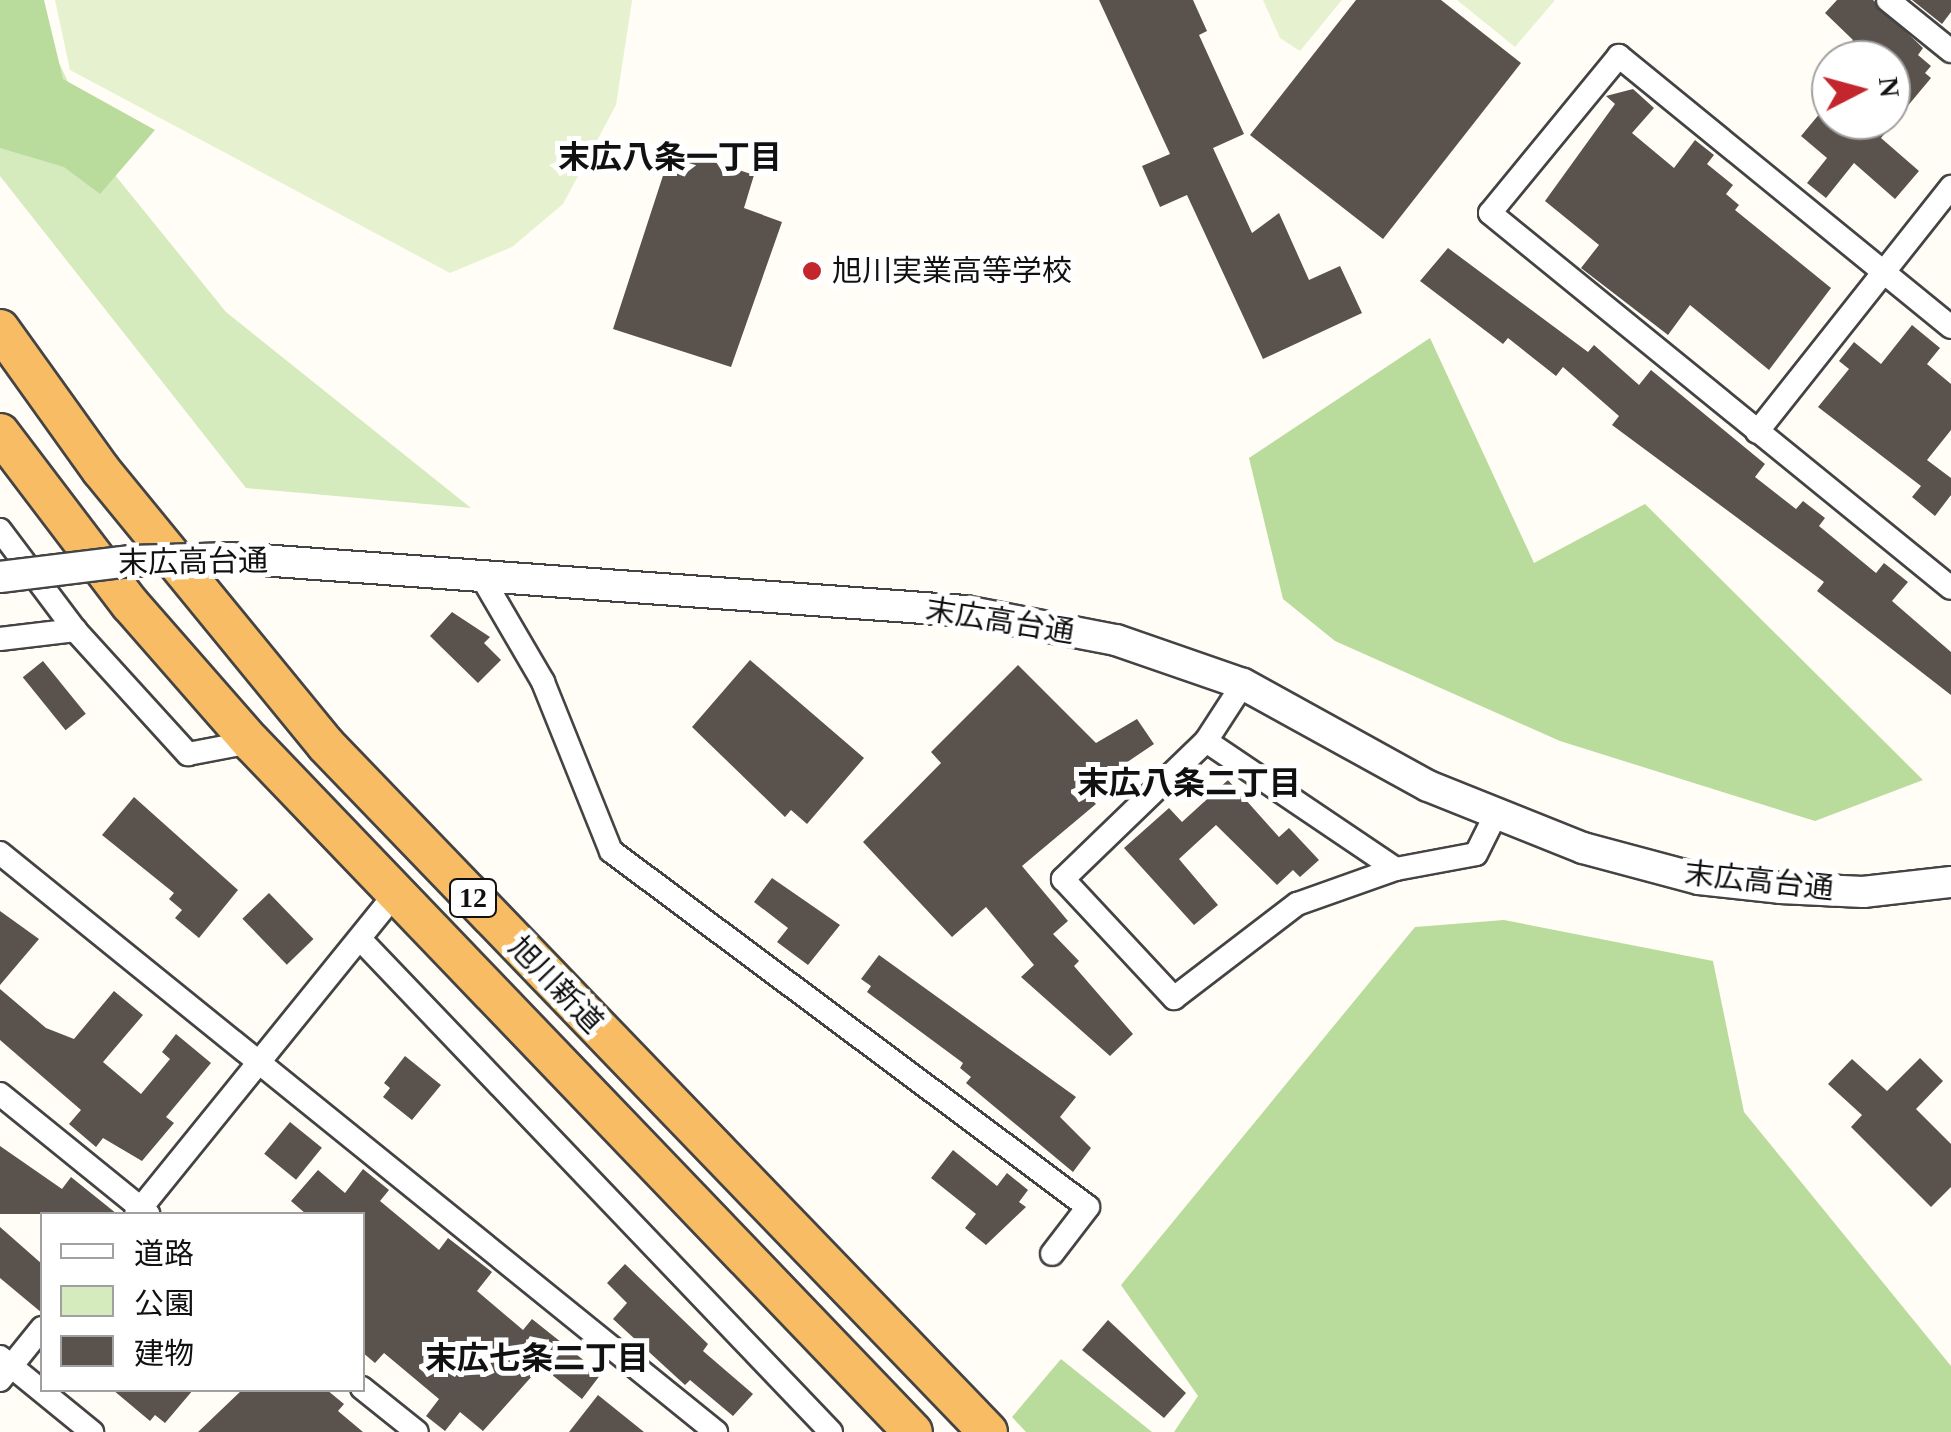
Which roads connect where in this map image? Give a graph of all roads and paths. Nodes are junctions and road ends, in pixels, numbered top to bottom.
1 (1888, 0) edge
2 (1951, 51) edge
3 (1951, 187) edge
4 (1884, 273) junction
5 (1951, 326) edge
6 (0, 329) edge
7 (1757, 432) junction
8 (0, 433) edge
9 (0, 530) edge
10 (480, 574) junction
11 (0, 577) edge
12 (1951, 588) edge
13 (75, 630) junction
14 (0, 639) edge
15 (1242, 684) junction
16 (1206, 741) junction
17 (252, 742) junction
18 (1494, 816) junction
19 (0, 853) edge
20 (1396, 869) junction
21 (1951, 882) edge
22 (396, 893) junction
23 (360, 939) junction
24 (260, 1062) junction
25 (0, 1094) edge
26 (141, 1212) edge
27 (143, 1212) edge
28 (1052, 1254) dead end
29 (40, 1330) edge
30 (4, 1368) edge
31 (365, 1390) edge
32 (92, 1432) edge
33 (417, 1432) edge
34 (716, 1432) edge
35 (830, 1432) edge
36 (912, 1432) edge
37 (988, 1432) edge

1 - 2 street
3 - 4 street
4 - 5 street
4 - 7 street
4 - 7 street
6 - 37 highway, 旭川新道 / 12
7 - 12 street
8 - 17 highway, 旭川新道 / 12
9 - 13 street
10 - 11 street, 末広高台通, bridge
10 - 15 street, 末広高台通
10 - 28 street
13 - 14 street
13 - 17 street
15 - 16 street
15 - 18 street, 末広高台通
16 - 20 street
16 - 20 street
17 - 22 highway, 旭川新道 / 12
18 - 20 street
18 - 21 street, 末広高台通
19 - 24 street
22 - 23 street
22 - 36 highway, 旭川新道 / 12
23 - 24 street
23 - 35 street
24 - 27 street
24 - 34 street
25 - 26 street
29 - 30 street
30 - 32 street
31 - 33 street

